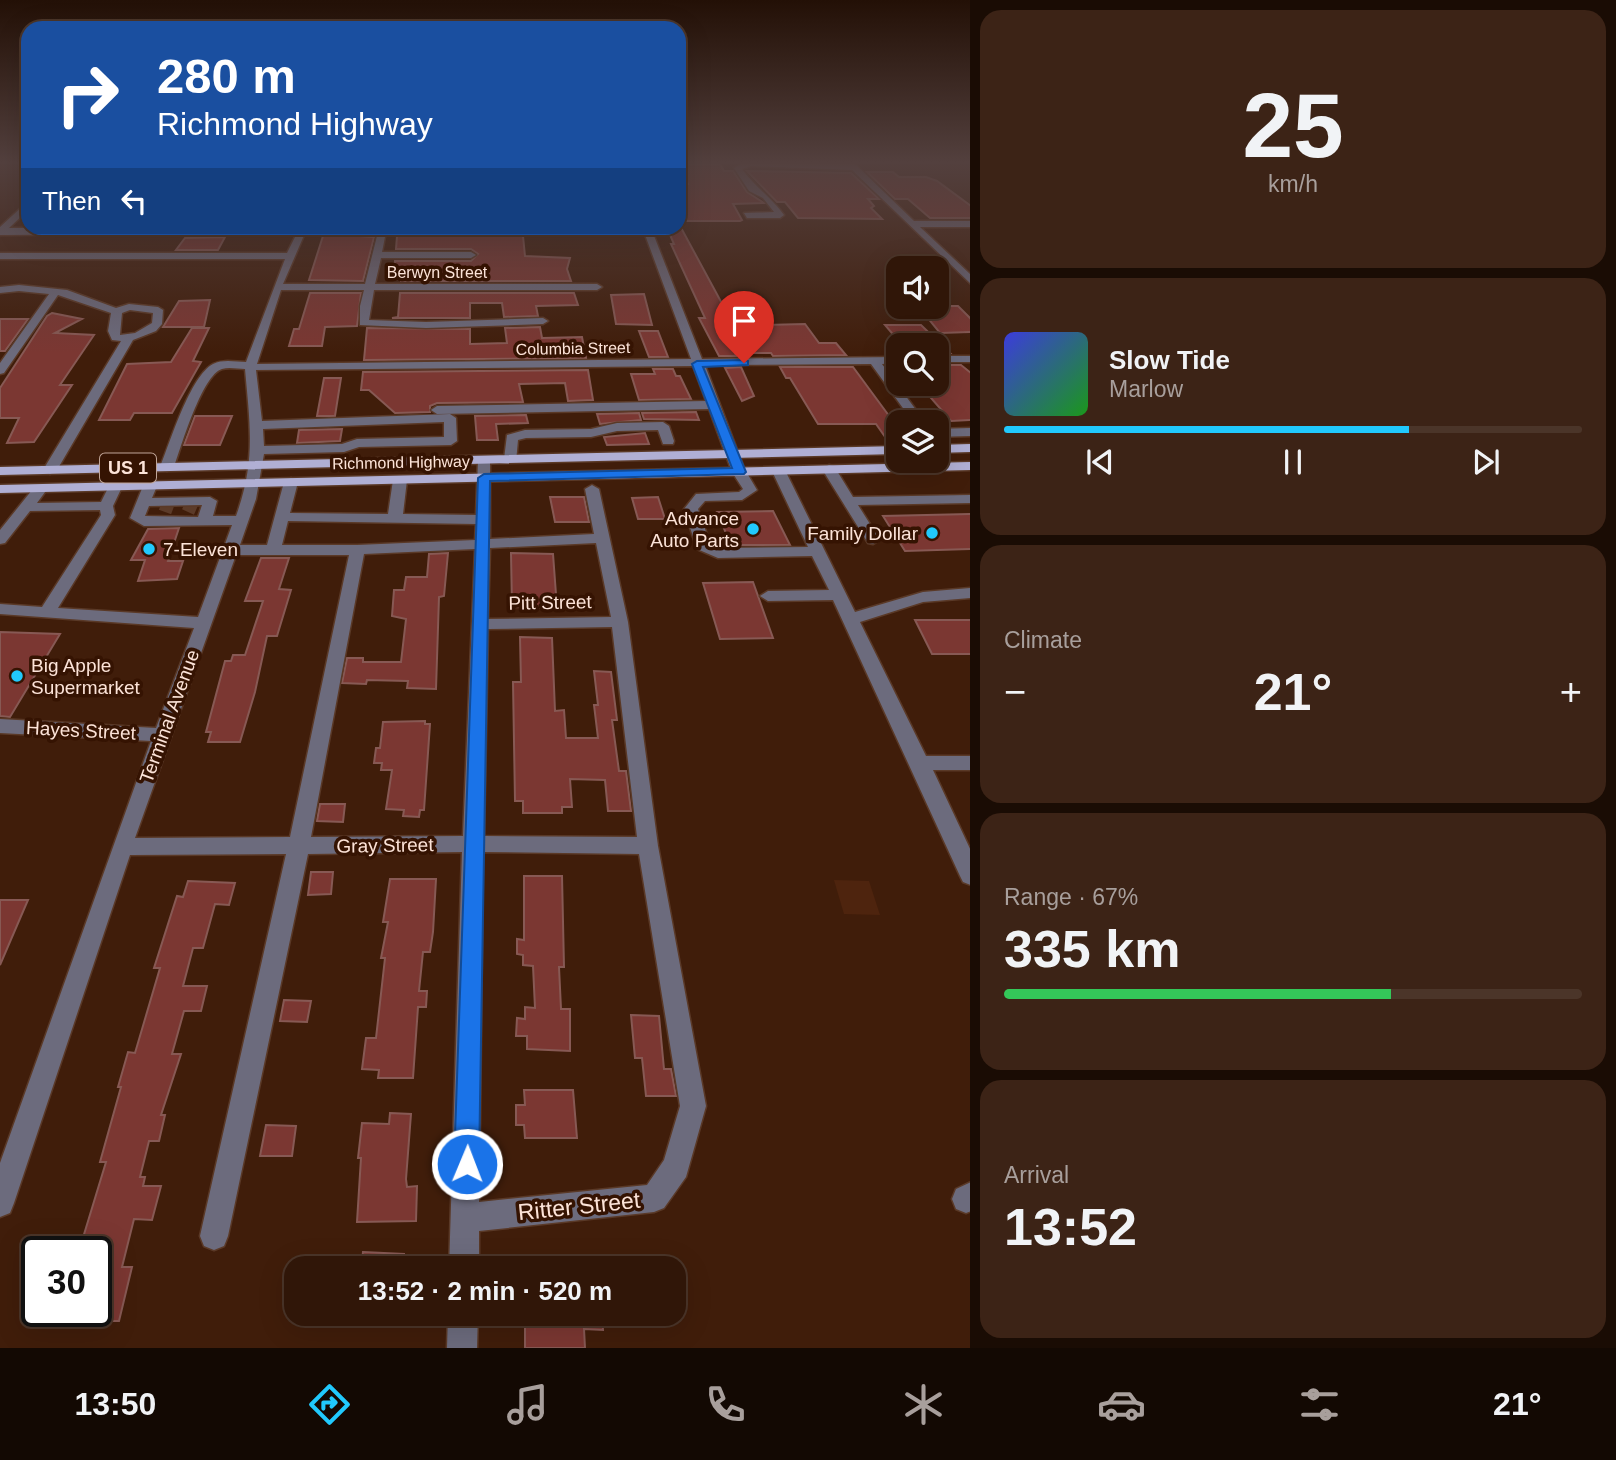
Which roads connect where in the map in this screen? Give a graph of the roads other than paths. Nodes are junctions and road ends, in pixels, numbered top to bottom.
1 (916, 227) edge
2 (0, 231) edge
3 (21, 231) edge
4 (300, 235) edge
5 (381, 235) edge
6 (650, 235) edge
7 (376, 255) junction
8 (471, 255) dead end
9 (0, 256) edge
10 (291, 256) junction
11 (970, 281) edge
12 (277, 287) junction
13 (597, 287) dead end
14 (369, 288) junction
15 (0, 290) edge
16 (55, 292) junction
17 (117, 312) junction
18 (543, 321) dead end
19 (128, 339) junction
20 (949, 359) edge
21 (970, 359) edge
22 (874, 360) junction
23 (886, 360) edge
24 (697, 364) junction
25 (250, 367) junction
26 (0, 371) edge
27 (713, 405) junction
28 (910, 410) edge
29 (321, 412) dead end
30 (359, 420) junction
31 (257, 425) junction
32 (970, 432) edge
33 (949, 433) edge
34 (668, 441) dead end
35 (357, 443) junction
36 (949, 448) edge
37 (970, 448) edge
38 (886, 450) edge
39 (733, 453) junction
40 (511, 459) junction
41 (256, 466) junction
42 (970, 466) edge
43 (167, 467) junction
44 (484, 469) junction
45 (829, 469) junction
46 (50, 470) junction
47 (0, 471) edge
48 (779, 471) junction
49 (740, 472) junction
50 (400, 480) junction
51 (291, 482) junction
52 (150, 486) junction
53 (115, 487) junction
54 (41, 488) junction
55 (0, 489) edge
56 (592, 489) dead end
57 (970, 499) edge
58 (144, 502) junction
59 (849, 502) junction
60 (106, 506) junction
61 (26, 507) junction
62 (178, 510) junction
63 (282, 517) junction
64 (395, 518) junction
65 (242, 520) junction
66 (484, 520) junction
67 (204, 521) junction
68 (602, 538) junction
69 (0, 540) edge
70 (873, 540) dead end
71 (483, 543) junction
72 (231, 550) junction
73 (273, 550) junction
74 (357, 550) junction
75 (818, 551) junction
76 (970, 593) edge
77 (839, 595) junction
78 (768, 596) dead end
79 (0, 609) edge
80 (47, 612) junction
81 (850, 618) junction
82 (620, 622) junction
83 (204, 624) junction
84 (481, 624) junction
85 (0, 726) edge
86 (162, 735) junction
87 (920, 763) junction
88 (970, 764) edge
89 (473, 844) junction
90 (299, 846) junction
91 (649, 846) junction
92 (122, 847) junction
93 (970, 876) edge
94 (0, 1203) edge
95 (466, 1218) junction
96 (214, 1236) dead end
97 (465, 1256) edge
98 (463, 1326) edge
99 (463, 1348) edge

1 - 11 street
2 - 3 street
4 - 10 street, Terminal Avenue
5 - 7 street
6 - 24 street
7 - 8 street
7 - 14 street
9 - 10 street
10 - 12 street, Terminal Avenue
12 - 14 street, Berwyn Street
12 - 25 street, Terminal Avenue
13 - 14 street, Berwyn Street
14 - 18 street
15 - 16 street
16 - 17 street
16 - 26 street
17 - 19 street
17 - 19 street
19 - 46 street
20 - 21 street
22 - 23 street, Columbia Street
22 - 24 street, Columbia Street
22 - 28 street
24 - 25 street, Columbia Street
24 - 27 street
25 - 31 street, Terminal Avenue
25 - 43 street, Columbia Street
27 - 29 street
27 - 39 street
30 - 31 street
30 - 35 street
30 - 35 street
31 - 41 street, Terminal Avenue
32 - 33 street
34 - 40 street
35 - 41 street
36 - 37 main road
38 - 39 main road, Richmond Highway / US 1
39 - 40 main road, Richmond Highway / US 1
39 - 49 street
40 - 44 main road, Richmond Highway / US 1
41 - 43 main road, Richmond Highway / US 1
41 - 44 main road, Richmond Highway / US 1
41 - 51 main road, Richmond Highway / US 1
41 - 52 main road, Richmond Highway / US 1
41 - 65 street, Terminal Avenue
42 - 45 main road, Richmond Highway / US 1
43 - 46 main road, Richmond Highway / US 1
44 - 49 main road, Richmond Highway / US 1
44 - 50 main road, Richmond Highway / US 1
44 - 66 street
45 - 48 main road, Richmond Highway / US 1
45 - 59 street
46 - 47 main road, Richmond Highway / US 1
48 - 49 main road, Richmond Highway / US 1
48 - 75 street
49 - 75 street
50 - 51 main road, Richmond Highway / US 1
50 - 64 street
51 - 63 street
52 - 53 main road, Richmond Highway / US 1
52 - 58 street
53 - 54 main road, Richmond Highway / US 1
53 - 60 street
54 - 55 main road, Richmond Highway / US 1
54 - 61 street
56 - 68 street, Ritter Street
57 - 59 street
58 - 62 street
58 - 62 street
59 - 70 street
60 - 61 street
60 - 80 street
61 - 69 street
62 - 67 street
62 - 67 street
63 - 64 street
63 - 73 street
64 - 66 street
65 - 67 street
65 - 72 street, Terminal Avenue
66 - 71 street
68 - 71 street
68 - 82 street, Ritter Street
71 - 74 street
71 - 84 street
72 - 73 street
72 - 83 street, Terminal Avenue
73 - 74 street
74 - 90 street
75 - 77 street
76 - 81 street
77 - 78 street
77 - 81 street
79 - 80 street
80 - 83 street
81 - 87 street
82 - 84 street, Pitt Street
82 - 91 street, Ritter Street
83 - 86 street, Terminal Avenue
84 - 89 street
85 - 86 street, Hayes Street
86 - 92 street, Terminal Avenue
87 - 88 street
87 - 93 street
89 - 90 street, Gray Street
89 - 91 street, Gray Street
89 - 95 street
90 - 92 street, Gray Street
90 - 96 street
91 - 95 street, Ritter Street
92 - 94 street, Terminal Avenue
95 - 97 street
98 - 99 street

